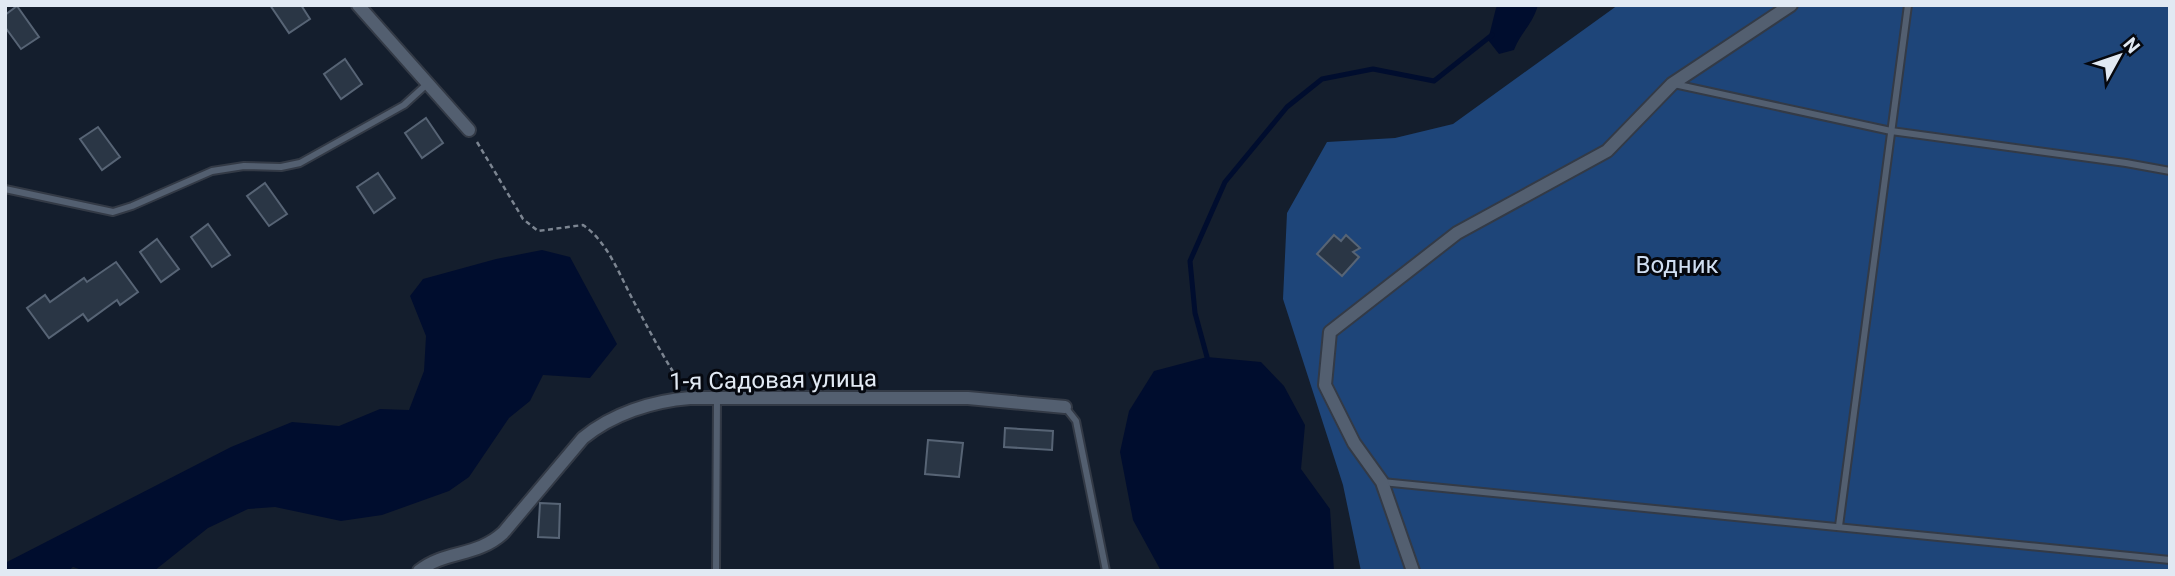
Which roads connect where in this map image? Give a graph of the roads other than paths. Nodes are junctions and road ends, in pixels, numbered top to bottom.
1 (358, 5) edge
2 (1791, 5) edge
3 (1908, 5) edge
4 (428, 84) junction
5 (1672, 84) junction
6 (469, 130) road end
7 (1891, 131) junction
8 (2170, 171) edge
9 (5, 189) edge
10 (717, 398) junction
11 (1065, 407) joint
12 (1382, 482) junction
13 (1839, 526) junction
14 (2170, 560) edge
15 (419, 571) edge
16 (716, 571) edge
17 (1106, 571) edge
18 (1413, 571) edge

1 - 4 street
2 - 5 street
3 - 7 lane
4 - 6 street
4 - 9 lane
5 - 7 lane
5 - 12 street
7 - 8 lane
7 - 13 lane
10 - 11 street, 1-я Садовая улица
10 - 15 street, 1-я Садовая улица
10 - 16 lane
11 - 17 lane
12 - 13 lane
12 - 18 street
13 - 14 lane

